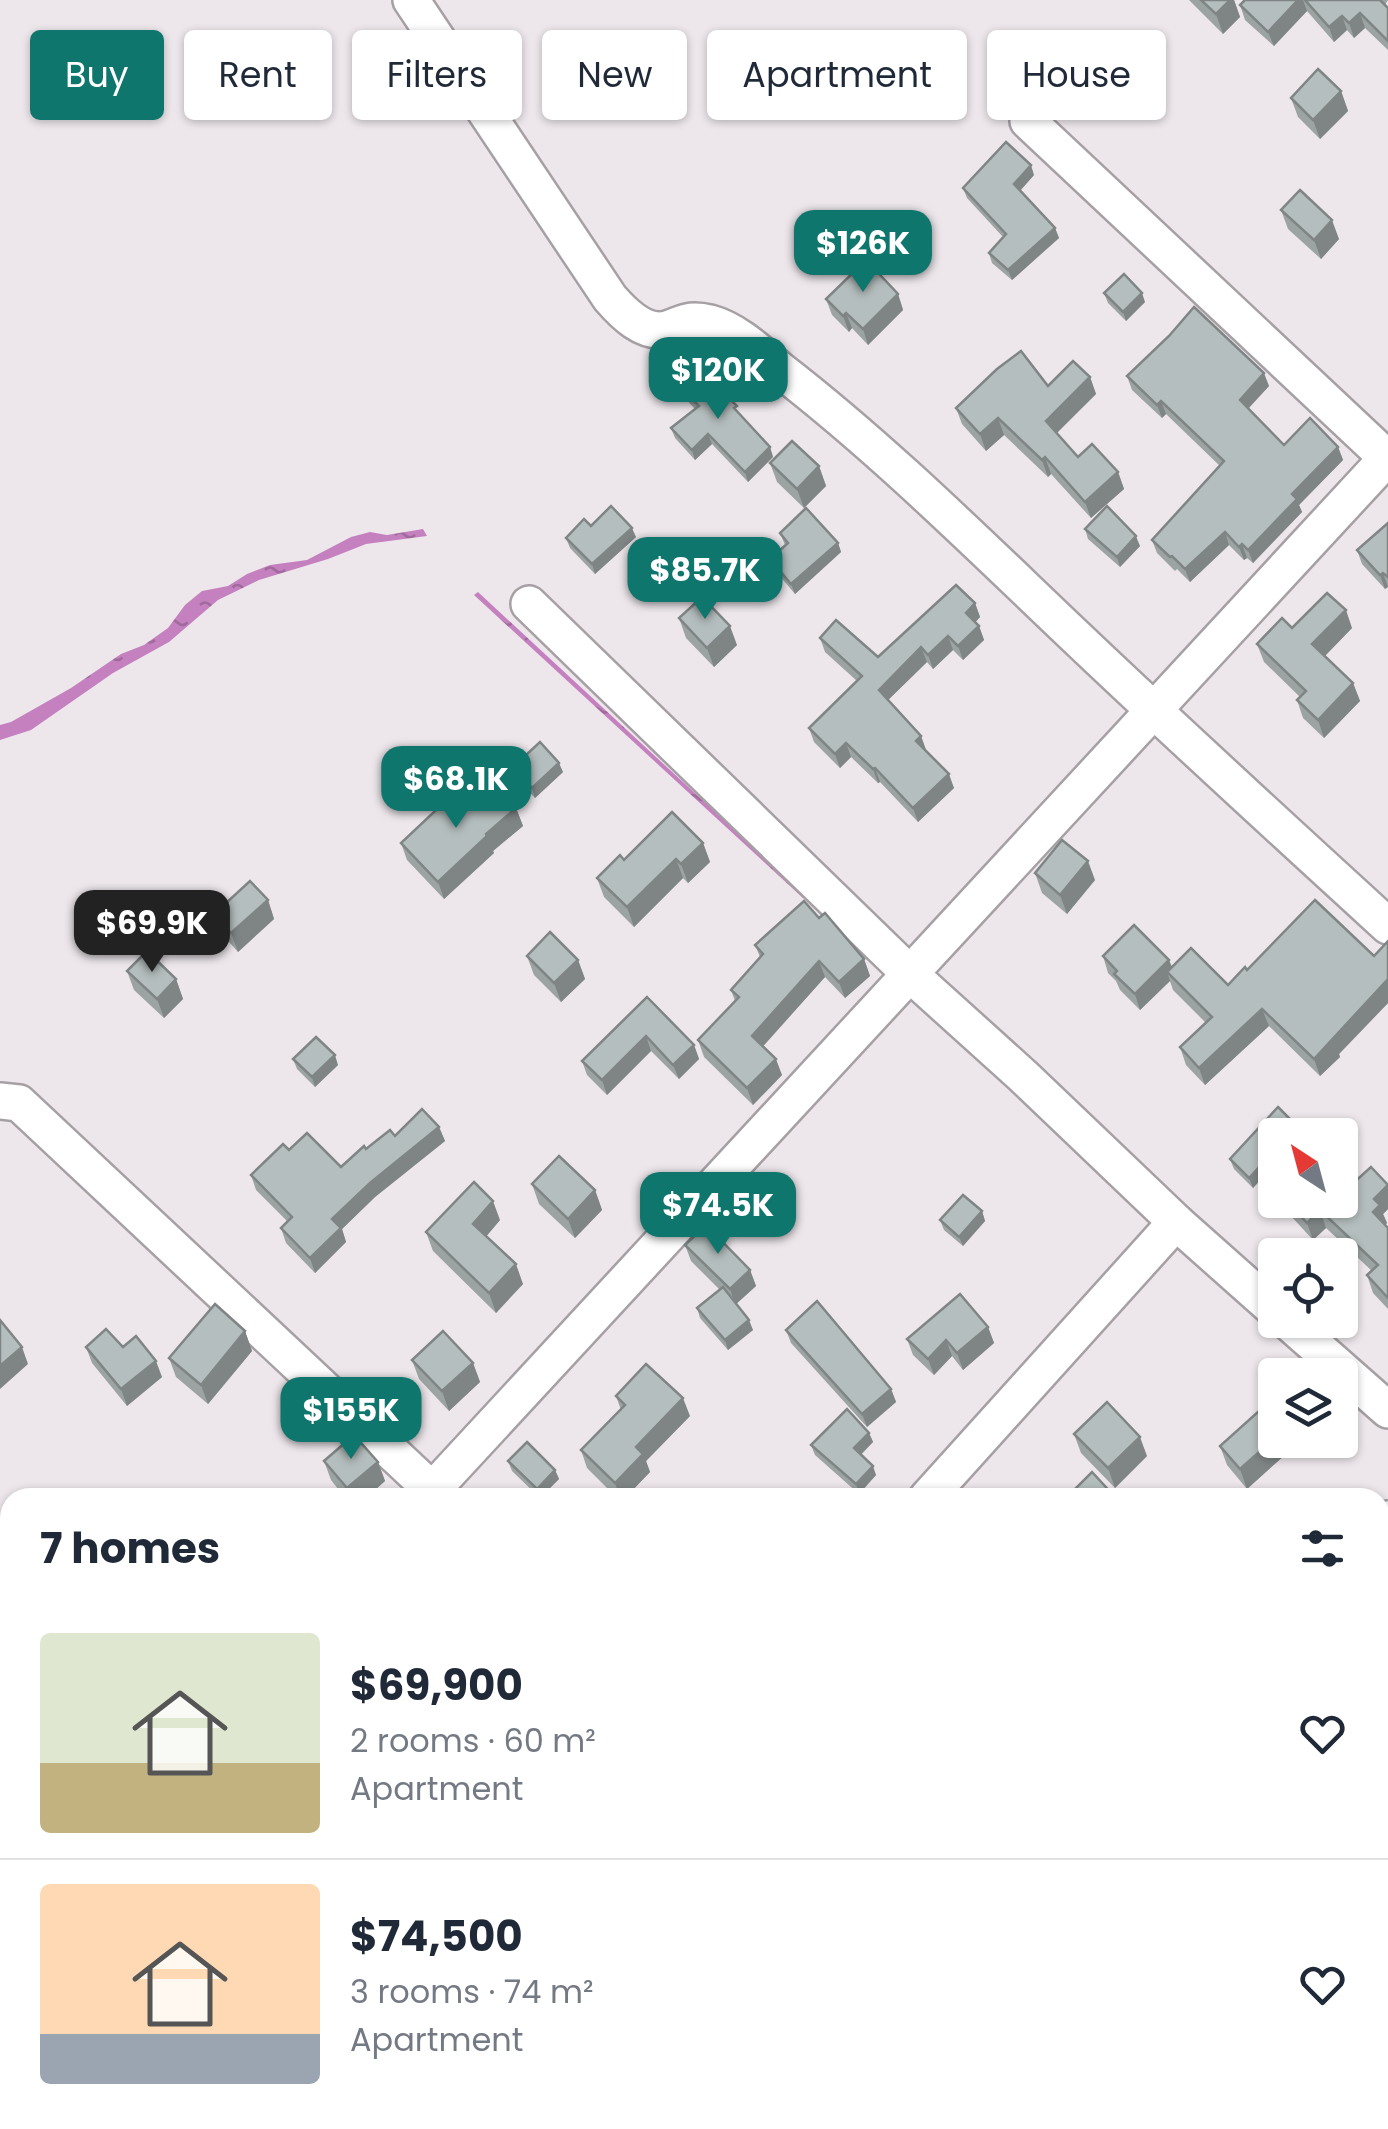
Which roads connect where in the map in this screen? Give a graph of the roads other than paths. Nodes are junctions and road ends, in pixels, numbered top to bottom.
1 (411, 0) edge
2 (1028, 122) dead end
3 (1388, 458) edge
4 (528, 604) dead end
5 (1154, 710) junction
6 (1388, 926) edge
7 (910, 974) junction
8 (0, 1101) edge
9 (1176, 1222) junction
10 (1258, 1295) edge
11 (1306, 1338) edge
12 (1388, 1410) edge
13 (423, 1488) edge
14 (435, 1488) edge
15 (936, 1488) edge

1 - 5 street
2 - 3 street
3 - 5 street
4 - 7 street
5 - 6 street
5 - 7 street
7 - 9 street
7 - 14 street
8 - 13 street
9 - 10 street
9 - 15 street
11 - 12 street

